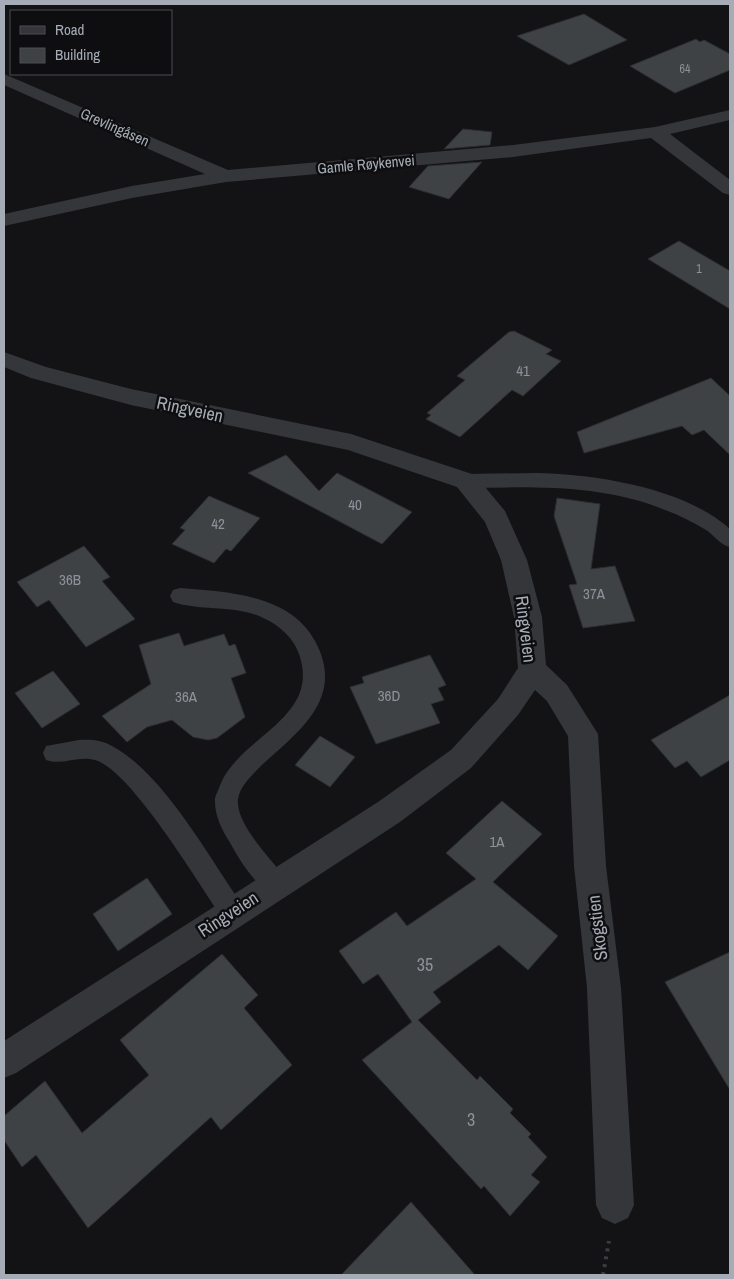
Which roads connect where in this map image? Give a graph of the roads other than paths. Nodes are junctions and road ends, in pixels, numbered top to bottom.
1 (4, 79) edge
2 (730, 115) edge
3 (655, 132) junction
4 (226, 176) junction
5 (730, 189) edge
6 (4, 220) edge
7 (4, 359) edge
8 (466, 481) junction
9 (730, 540) edge
10 (180, 596) dead end
11 (532, 670) junction
12 (54, 753) dead end
13 (275, 884) junction
14 (232, 912) junction
15 (4, 1061) edge
16 (616, 1205) dead end

1 - 4 street, Grevlingåsen
2 - 3 street, Gamle Røykenvei
3 - 4 street, Gamle Røykenvei
3 - 5 street
4 - 6 street, Gamle Røykenvei
7 - 8 street, Ringveien
8 - 9 lane
8 - 11 street, Ringveien
10 - 13 lane
11 - 13 street, Ringveien
11 - 16 street, Skogstien
12 - 14 lane
13 - 14 street, Ringveien
14 - 15 street, Ringveien

